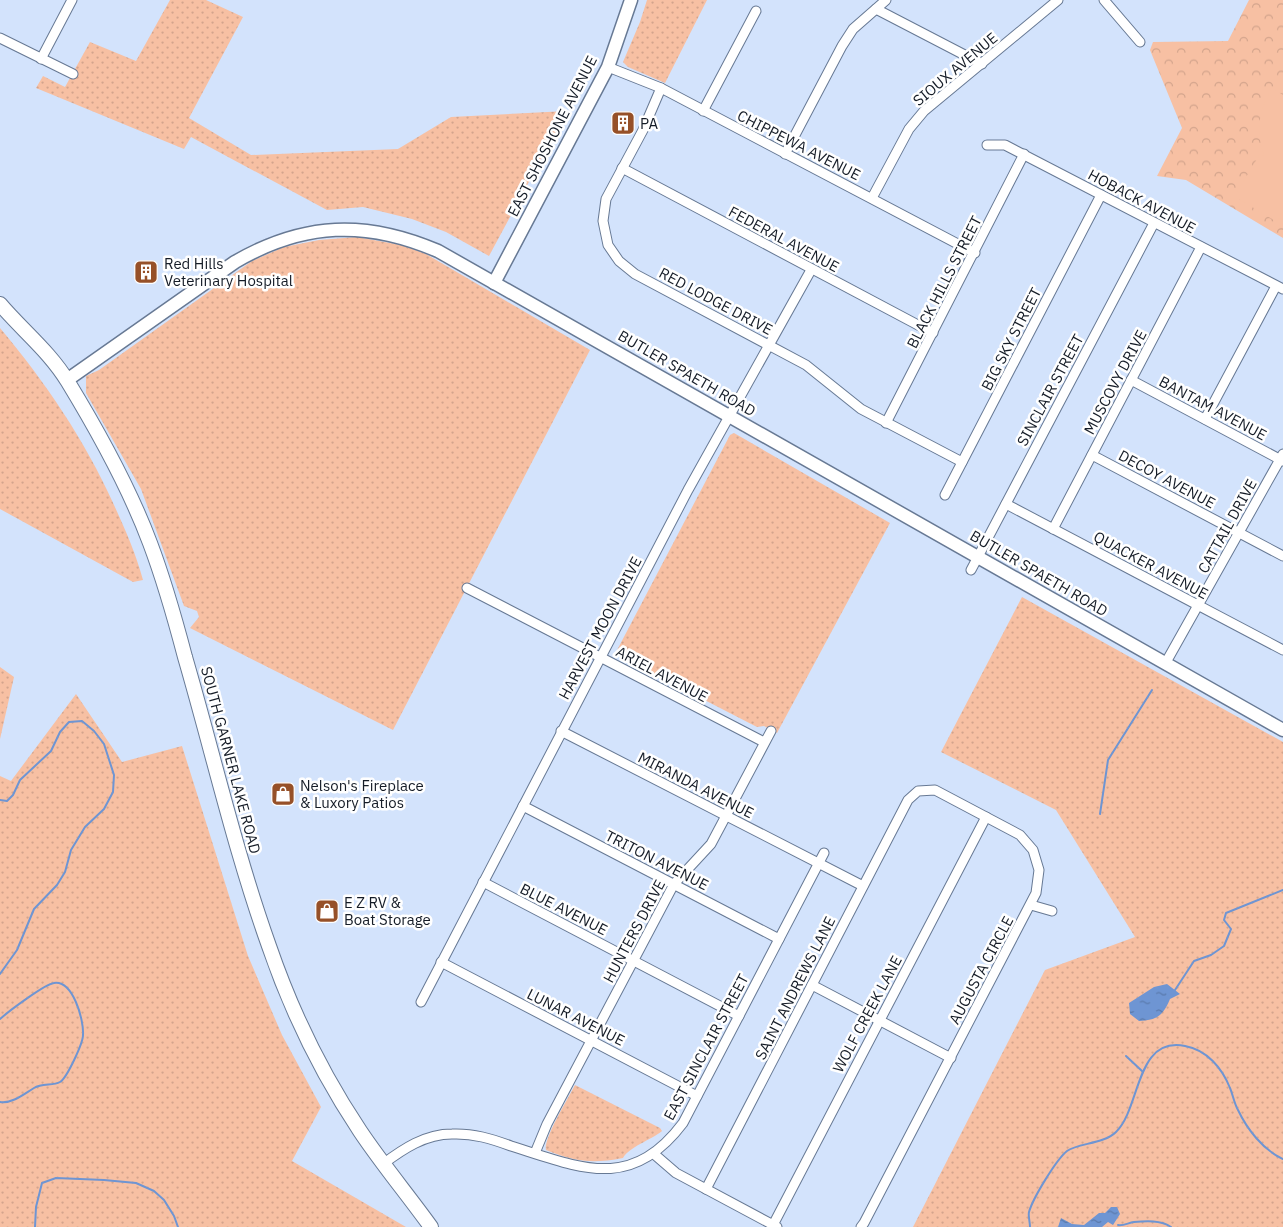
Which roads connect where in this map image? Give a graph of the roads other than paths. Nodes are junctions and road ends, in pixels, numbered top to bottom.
1 (72, 0) edge
2 (631, 0) edge
3 (886, 0) edge
4 (1058, 0) edge
5 (1104, 0) edge
6 (876, 9) junction
7 (756, 12) dead end
8 (0, 38) edge
9 (1140, 42) dead end
10 (41, 59) junction
11 (982, 64) junction
12 (608, 67) junction
13 (73, 74) dead end
14 (661, 88) junction
15 (703, 111) junction
16 (987, 145) dead end
17 (785, 154) junction
18 (1024, 154) junction
19 (622, 168) junction
20 (1101, 195) junction
21 (872, 198) junction
22 (1154, 223) junction
23 (1201, 247) junction
24 (975, 253) junction
25 (811, 270) junction
26 (494, 283) junction
27 (1280, 288) edge
28 (0, 304) edge
29 (933, 333) junction
30 (770, 346) junction
31 (66, 380) junction
32 (1131, 380) junction
33 (730, 416) junction
34 (1205, 419) junction
35 (886, 423) junction
36 (1092, 455) junction
37 (1282, 458) edge
38 (962, 462) junction
39 (945, 495) dead end
40 (1006, 504) junction
41 (1053, 529) junction
42 (1239, 533) junction
43 (1283, 556) edge
44 (978, 557) junction
45 (971, 570) dead end
46 (467, 588) dead end
47 (1198, 605) junction
48 (1283, 650) edge
49 (600, 657) junction
50 (1164, 664) junction
51 (1283, 730) edge
52 (561, 731) junction
53 (770, 731) dead end
54 (764, 742) junction
55 (908, 800) joint
56 (523, 806) junction
57 (726, 815) junction
58 (986, 816) junction
59 (824, 853) dead end
60 (818, 864) junction
61 (483, 882) junction
62 (674, 884) junction
63 (863, 886) junction
64 (1031, 905) junction
65 (1052, 911) dead end
66 (779, 939) junction
67 (634, 960) junction
68 (442, 962) junction
69 (812, 985) junction
70 (421, 1002) dead end
71 (739, 1016) junction
72 (879, 1021) junction
73 (592, 1040) junction
74 (950, 1058) junction
75 (697, 1096) junction
76 (535, 1153) junction
77 (654, 1154) junction
78 (383, 1164) junction
79 (706, 1189) junction
80 (775, 1226) edge
81 (431, 1227) edge
82 (861, 1227) edge

1 - 10 street
2 - 12 main road, EAST SHOSHONE AVENUE
3 - 6 street
4 - 11 street, SIOUX AVENUE
5 - 9 street
6 - 11 street
6 - 17 street
7 - 15 street
8 - 10 street
10 - 13 street
11 - 21 street, SIOUX AVENUE
12 - 14 street, CHIPPEWA AVENUE
12 - 26 main road, EAST SHOSHONE AVENUE
14 - 15 street, CHIPPEWA AVENUE
14 - 19 street, RED LODGE DRIVE
15 - 17 street, CHIPPEWA AVENUE
16 - 18 street, HOBACK AVENUE
17 - 21 street, CHIPPEWA AVENUE
18 - 20 street, HOBACK AVENUE
18 - 24 street, BLACK HILLS STREET
19 - 25 street, FEDERAL AVENUE
19 - 30 street, RED LODGE DRIVE
20 - 22 street, HOBACK AVENUE
20 - 38 street, BIG SKY STREET
21 - 24 street, CHIPPEWA AVENUE
22 - 23 street, HOBACK AVENUE
22 - 40 street, SINCLAIR STREET
23 - 27 street, HOBACK AVENUE
23 - 32 street, MUSCOVY DRIVE
24 - 29 street, BLACK HILLS STREET
25 - 29 street, FEDERAL AVENUE
25 - 30 street, HARVEST MOON DRIVE
26 - 31 main road, BUTLER SPAETH ROAD
26 - 33 main road, BUTLER SPAETH ROAD
27 - 34 street
28 - 31 main road, SOUTH GARNER LAKE ROAD
29 - 35 street, BLACK HILLS STREET
30 - 33 street, HARVEST MOON DRIVE
30 - 35 street, RED LODGE DRIVE
31 - 78 main road, SOUTH GARNER LAKE ROAD
32 - 34 street, BANTAM AVENUE
32 - 36 street, MUSCOVY DRIVE
33 - 44 main road, BUTLER SPAETH ROAD
33 - 49 street, HARVEST MOON DRIVE
34 - 37 street, BANTAM AVENUE
35 - 38 street, RED LODGE DRIVE
36 - 41 street, MUSCOVY DRIVE
36 - 42 street, DECOY AVENUE
37 - 42 street, CATTAIL DRIVE
38 - 39 street, BIG SKY STREET
40 - 41 street, QUACKER AVENUE
40 - 44 street, SINCLAIR STREET
41 - 47 street, QUACKER AVENUE
42 - 43 street, DECOY AVENUE
42 - 47 street, CATTAIL DRIVE
44 - 45 street, SINCLAIR STREET
44 - 50 main road, BUTLER SPAETH ROAD
46 - 49 street, ARIEL AVENUE
47 - 48 street, QUACKER AVENUE
47 - 50 street, CATTAIL DRIVE
49 - 52 street, HARVEST MOON DRIVE
49 - 54 street, ARIEL AVENUE
50 - 51 main road, BUTLER SPAETH ROAD
52 - 56 street, HARVEST MOON DRIVE
52 - 57 street, MIRANDA AVENUE
53 - 54 street, HUNTERS DRIVE
54 - 57 street, HUNTERS DRIVE
55 - 58 street, AUGUSTA CIRCLE
55 - 63 street, SAINT ANDREWS LANE
56 - 61 street, HARVEST MOON DRIVE
56 - 62 street, TRITON AVENUE
57 - 60 street, MIRANDA AVENUE
57 - 62 street, HUNTERS DRIVE
58 - 64 street, AUGUSTA CIRCLE
58 - 72 street, WOLF CREEK LANE
59 - 60 street, EAST SINCLAIR STREET
60 - 63 street, MIRANDA AVENUE
60 - 66 street, EAST SINCLAIR STREET
61 - 67 street, BLUE AVENUE
61 - 68 street, HARVEST MOON DRIVE
62 - 66 street, TRITON AVENUE
62 - 67 street, HUNTERS DRIVE
63 - 69 street, SAINT ANDREWS LANE
64 - 65 street
64 - 74 street, AUGUSTA CIRCLE
66 - 71 street, EAST SINCLAIR STREET
67 - 71 street, BLUE AVENUE
67 - 73 street, HUNTERS DRIVE
68 - 70 street, HARVEST MOON DRIVE
68 - 73 street, LUNAR AVENUE
69 - 72 street
69 - 79 street, SAINT ANDREWS LANE
71 - 75 street, EAST SINCLAIR STREET
72 - 74 street
72 - 80 street, WOLF CREEK LANE
73 - 75 street, LUNAR AVENUE
73 - 76 street, HUNTERS DRIVE
74 - 82 street, AUGUSTA CIRCLE
75 - 77 street, EAST SINCLAIR STREET
76 - 77 street, EAST SINCLAIR STREET
76 - 78 street, EAST SINCLAIR STREET
77 - 79 street
78 - 81 main road, SOUTH GARNER LAKE ROAD
79 - 80 street

